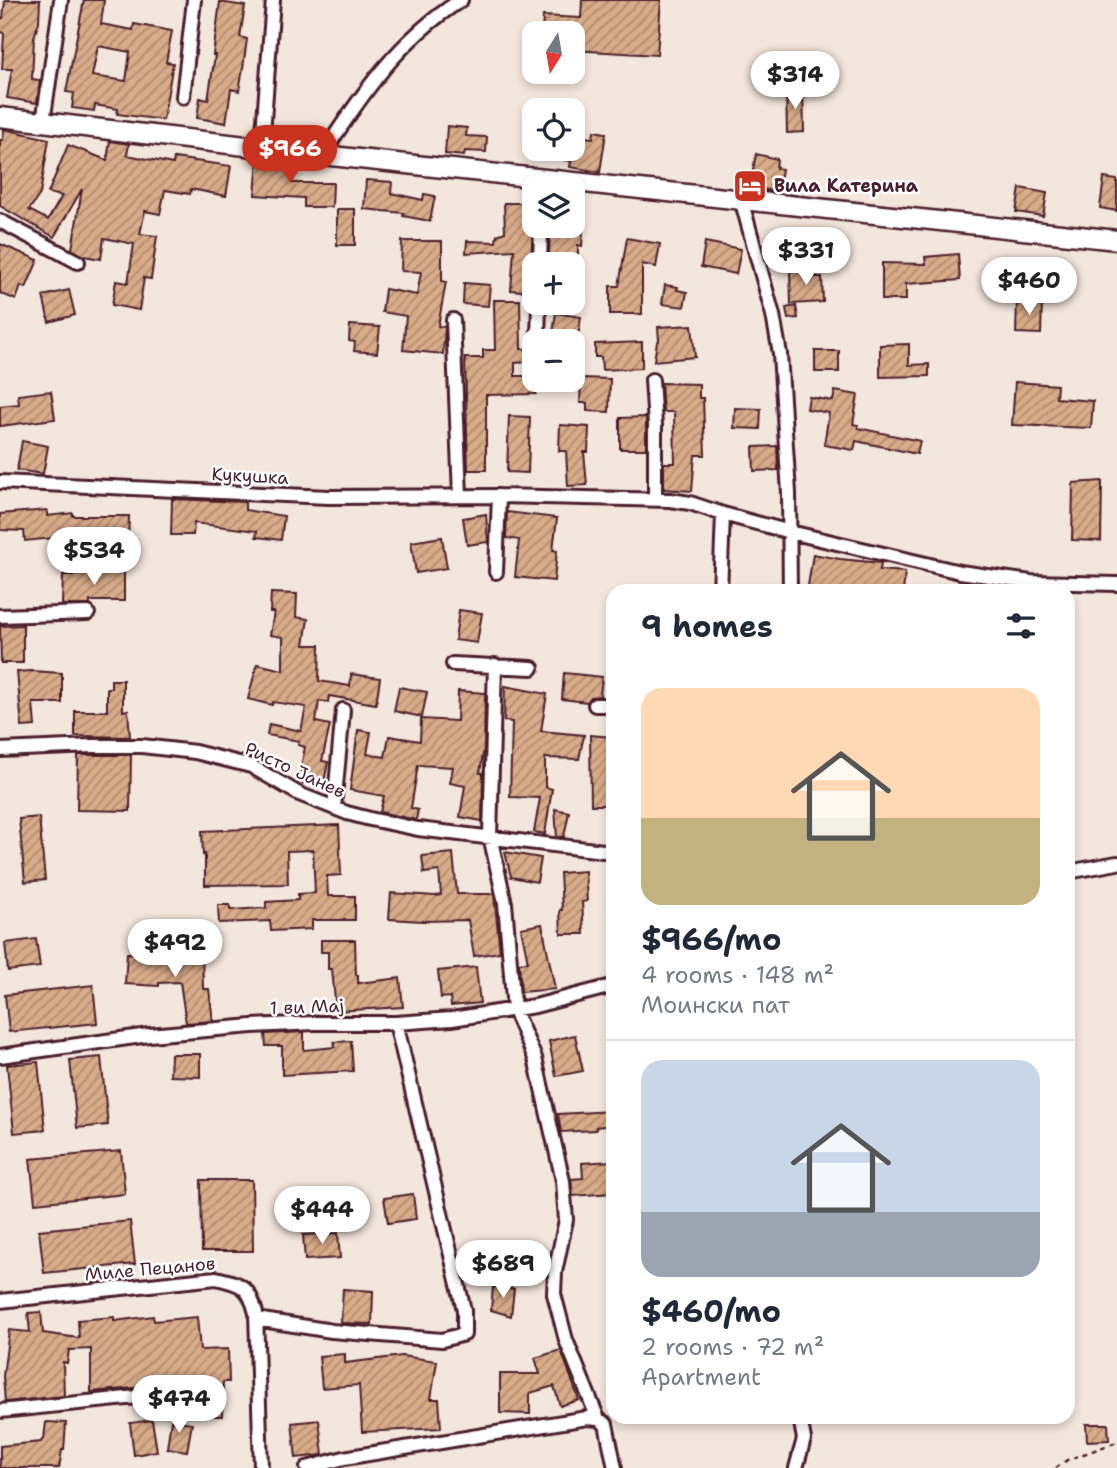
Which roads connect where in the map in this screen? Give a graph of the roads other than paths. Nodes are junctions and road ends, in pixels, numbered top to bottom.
1 (61, 0) edge
2 (194, 0) edge
3 (273, 0) edge
4 (461, 0) edge
5 (183, 97) dead end
6 (0, 117) edge
7 (43, 122) junction
8 (262, 147) junction
9 (322, 155) junction
10 (522, 180) edge
11 (585, 186) edge
12 (741, 199) junction
13 (0, 221) edge
14 (1117, 240) edge
15 (78, 262) dead end
16 (453, 320) dead end
17 (652, 380) dead end
18 (0, 482) edge
19 (460, 496) junction
20 (499, 496) junction
21 (655, 500) junction
22 (723, 514) junction
23 (790, 532) junction
24 (496, 572) dead end
25 (720, 584) edge
26 (790, 584) edge
27 (1117, 584) edge
28 (88, 613) dead end
29 (0, 616) edge
30 (453, 664) dead end
31 (495, 665) junction
32 (532, 668) dead end
33 (595, 705) dead end
34 (606, 705) edge
35 (343, 710) dead end
36 (0, 750) edge
37 (334, 808) junction
38 (491, 836) junction
39 (606, 851) edge
40 (1117, 863) edge
41 (1075, 871) edge
42 (606, 988) edge
43 (514, 1010) junction
44 (396, 1023) junction
45 (0, 1056) edge
46 (0, 1301) edge
47 (256, 1319) junction
48 (176, 1393) dead end
49 (0, 1411) edge
50 (598, 1419) junction
51 (801, 1424) edge
52 (261, 1468) edge
53 (307, 1468) edge
54 (615, 1468) edge
55 (796, 1468) edge

1 - 7 street
2 - 5 street
3 - 8 street
4 - 9 street
6 - 7 main road
7 - 8 main road
8 - 9 main road
9 - 10 main road
11 - 12 main road
12 - 14 main road
12 - 23 street
13 - 15 street
16 - 19 street
17 - 21 street
18 - 19 street, Кукушка
19 - 20 street, Кукушка
20 - 21 street, Кукушка
20 - 24 street
21 - 22 street, Кукушка
22 - 23 street, Кукушка
22 - 25 street
23 - 26 street
23 - 27 street, Кукушка
28 - 29 street
30 - 31 street
31 - 32 street
31 - 38 street
33 - 34 street
35 - 37 street
36 - 37 street, Ристо Јанев
37 - 38 street, Ристо Јанев
38 - 39 street, Ристо Јанев
38 - 43 street
40 - 41 street
42 - 43 street, 1 ви Мај
43 - 44 street, 1 ви Мај
43 - 50 street
44 - 45 street, 1 ви Мај
44 - 47 street
46 - 47 street, Миле Пецанов
47 - 52 street, Миле Пецанов
48 - 49 street
50 - 53 street
50 - 54 street
51 - 55 street

